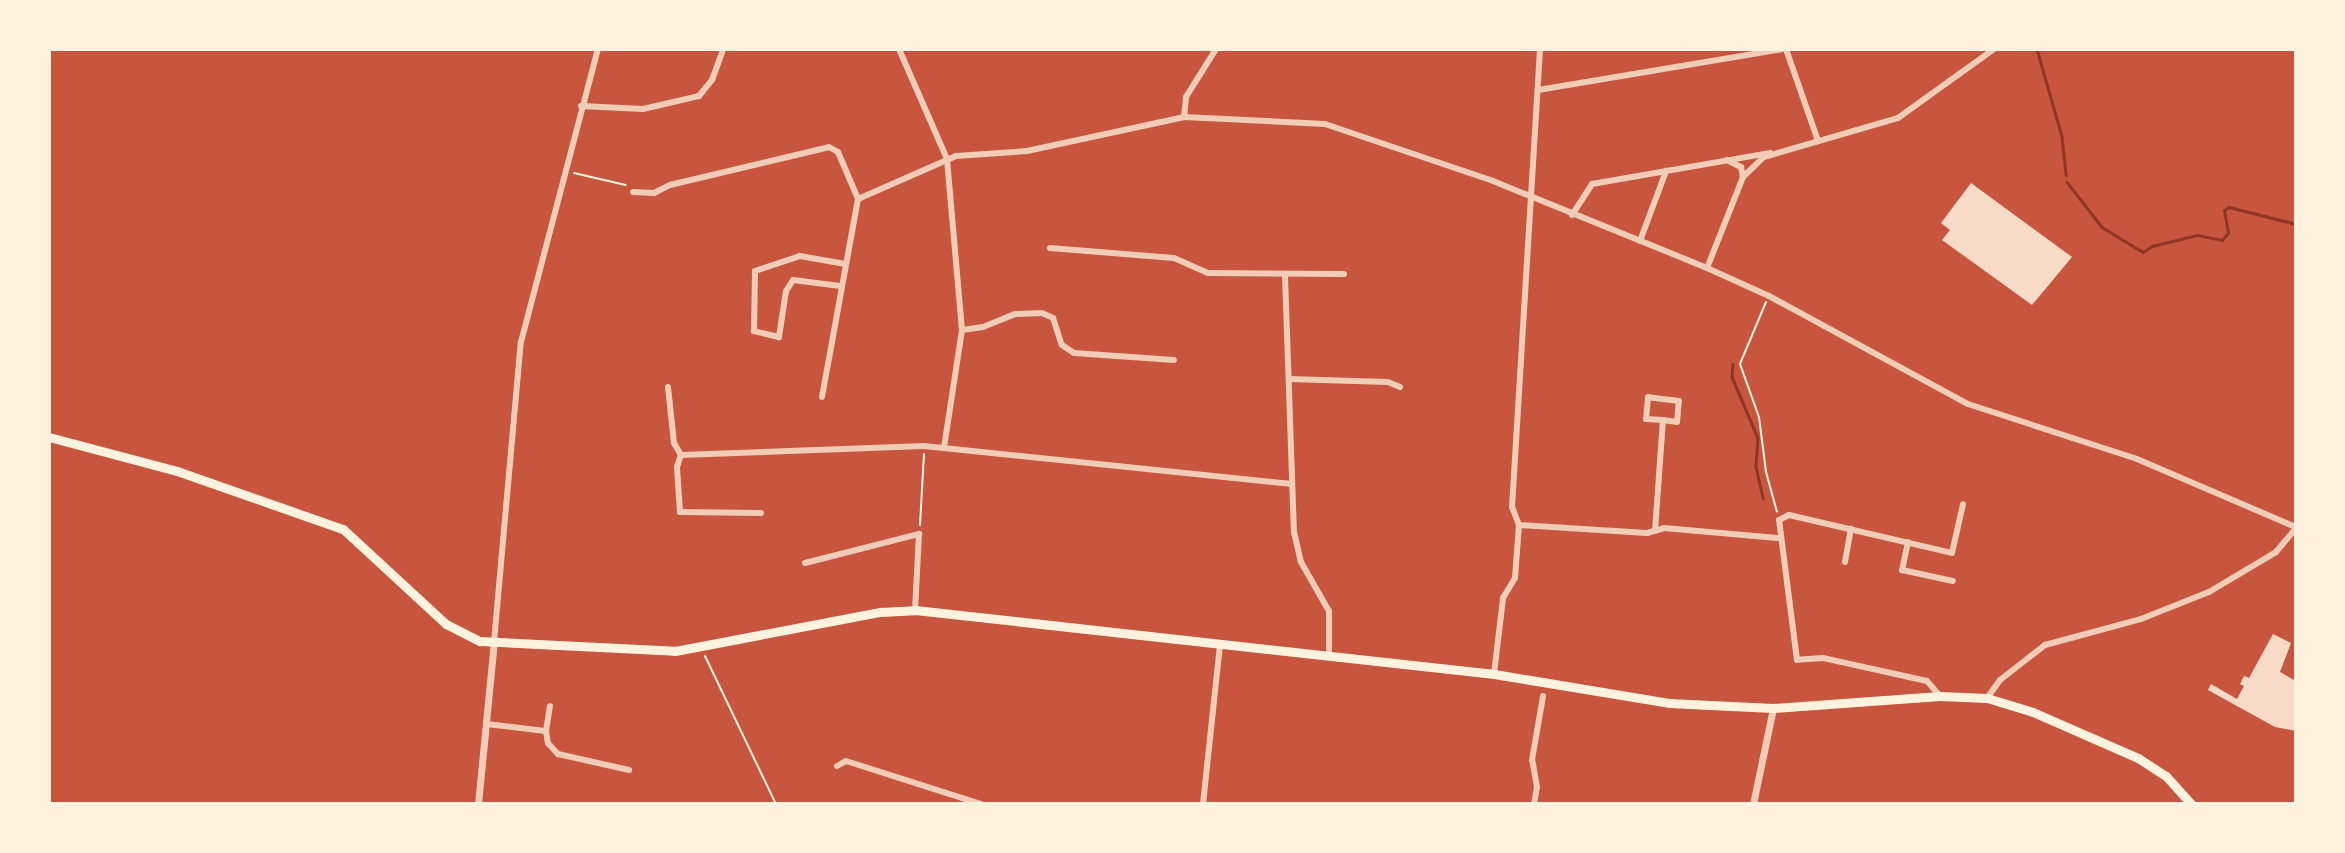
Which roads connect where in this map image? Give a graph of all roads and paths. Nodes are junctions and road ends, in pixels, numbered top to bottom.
1 (598, 49) edge
2 (723, 49) edge
3 (900, 49) edge
4 (1216, 49) edge
5 (1540, 49) edge
6 (1784, 49) edge
7 (1994, 49) edge
8 (1538, 90) junction
9 (581, 106) junction
10 (1184, 117) junction
11 (1818, 141) junction
12 (1772, 153) junction
13 (947, 159) junction
14 (1724, 159) junction
15 (566, 171) junction
16 (1666, 171) junction
17 (1743, 177) junction
18 (633, 192) joint
19 (1531, 198) junction
20 (858, 199) junction
21 (1572, 215) junction
22 (1640, 241) junction
23 (1050, 248) dead end
24 (845, 264) junction
25 (1707, 268) junction
26 (1344, 274) dead end
27 (1286, 276) junction
28 (840, 286) junction
29 (1769, 296) junction
30 (962, 330) junction
31 (1174, 360) dead end
32 (1289, 379) junction
33 (668, 387) dead end
34 (1400, 387) dead end
35 (822, 397) dead end
36 (1662, 420) junction
37 (49, 437) edge
38 (924, 446) junction
39 (944, 448) junction
40 (681, 455) junction
41 (1292, 484) junction
42 (1963, 504) dead end
43 (761, 513) dead end
44 (1779, 520) junction
45 (1519, 526) junction
46 (2296, 527) edge
47 (1852, 529) junction
48 (1656, 531) junction
49 (919, 534) junction
50 (1778, 538) junction
51 (1908, 542) junction
52 (1845, 562) dead end
53 (805, 563) dead end
54 (1953, 581) dead end
55 (915, 610) junction
56 (495, 642) junction
57 (1220, 644) junction
58 (703, 648) junction
59 (1329, 655) junction
60 (1494, 674) junction
61 (1543, 696) dead end
62 (1940, 696) junction
63 (1987, 698) junction
64 (550, 706) dead end
65 (1773, 708) junction
66 (486, 724) junction
67 (546, 731) junction
68 (837, 766) dead end
69 (629, 770) dead end
70 (478, 804) edge
71 (776, 804) edge
72 (981, 804) edge
73 (1203, 804) edge
74 (1534, 804) edge
75 (1753, 804) edge
76 (2191, 804) edge

1 - 9 street
2 - 9 street
3 - 13 street
4 - 10 street
5 - 8 street
6 - 8 street
6 - 11 street
7 - 11 street
8 - 19 street
9 - 15 street
10 - 13 street
10 - 19 street
11 - 12 street
12 - 14 street
12 - 17 street
13 - 20 street
13 - 30 street
14 - 16 street
14 - 17 street
15 - 18 path
15 - 56 street
16 - 21 street
16 - 22 street
17 - 25 street
18 - 20 street
19 - 21 street
19 - 45 street
20 - 24 street
21 - 22 street
22 - 25 street
23 - 27 street
24 - 28 street
24 - 28 street
25 - 29 street
26 - 27 street
27 - 32 street
28 - 35 street
29 - 44 path
29 - 46 street
30 - 31 street
30 - 39 street
32 - 34 street
32 - 41 street
33 - 40 street
36 - 36 street
36 - 48 street
37 - 56 main road
38 - 39 street
38 - 40 street
38 - 49 path
39 - 41 street
40 - 43 street
41 - 59 street
42 - 51 street
44 - 47 street
44 - 50 street
45 - 48 street
45 - 60 street
46 - 63 street
47 - 51 street
47 - 52 street
48 - 50 street
49 - 53 street
49 - 55 street
50 - 62 street
51 - 54 street
55 - 57 main road
55 - 58 main road
56 - 58 main road
56 - 66 street
57 - 59 main road
57 - 73 street
58 - 71 path
59 - 60 main road
60 - 65 main road
61 - 74 street
62 - 63 main road
62 - 65 main road
63 - 76 main road
64 - 67 street
65 - 75 street
66 - 67 street
66 - 70 street
67 - 69 street
68 - 72 street

